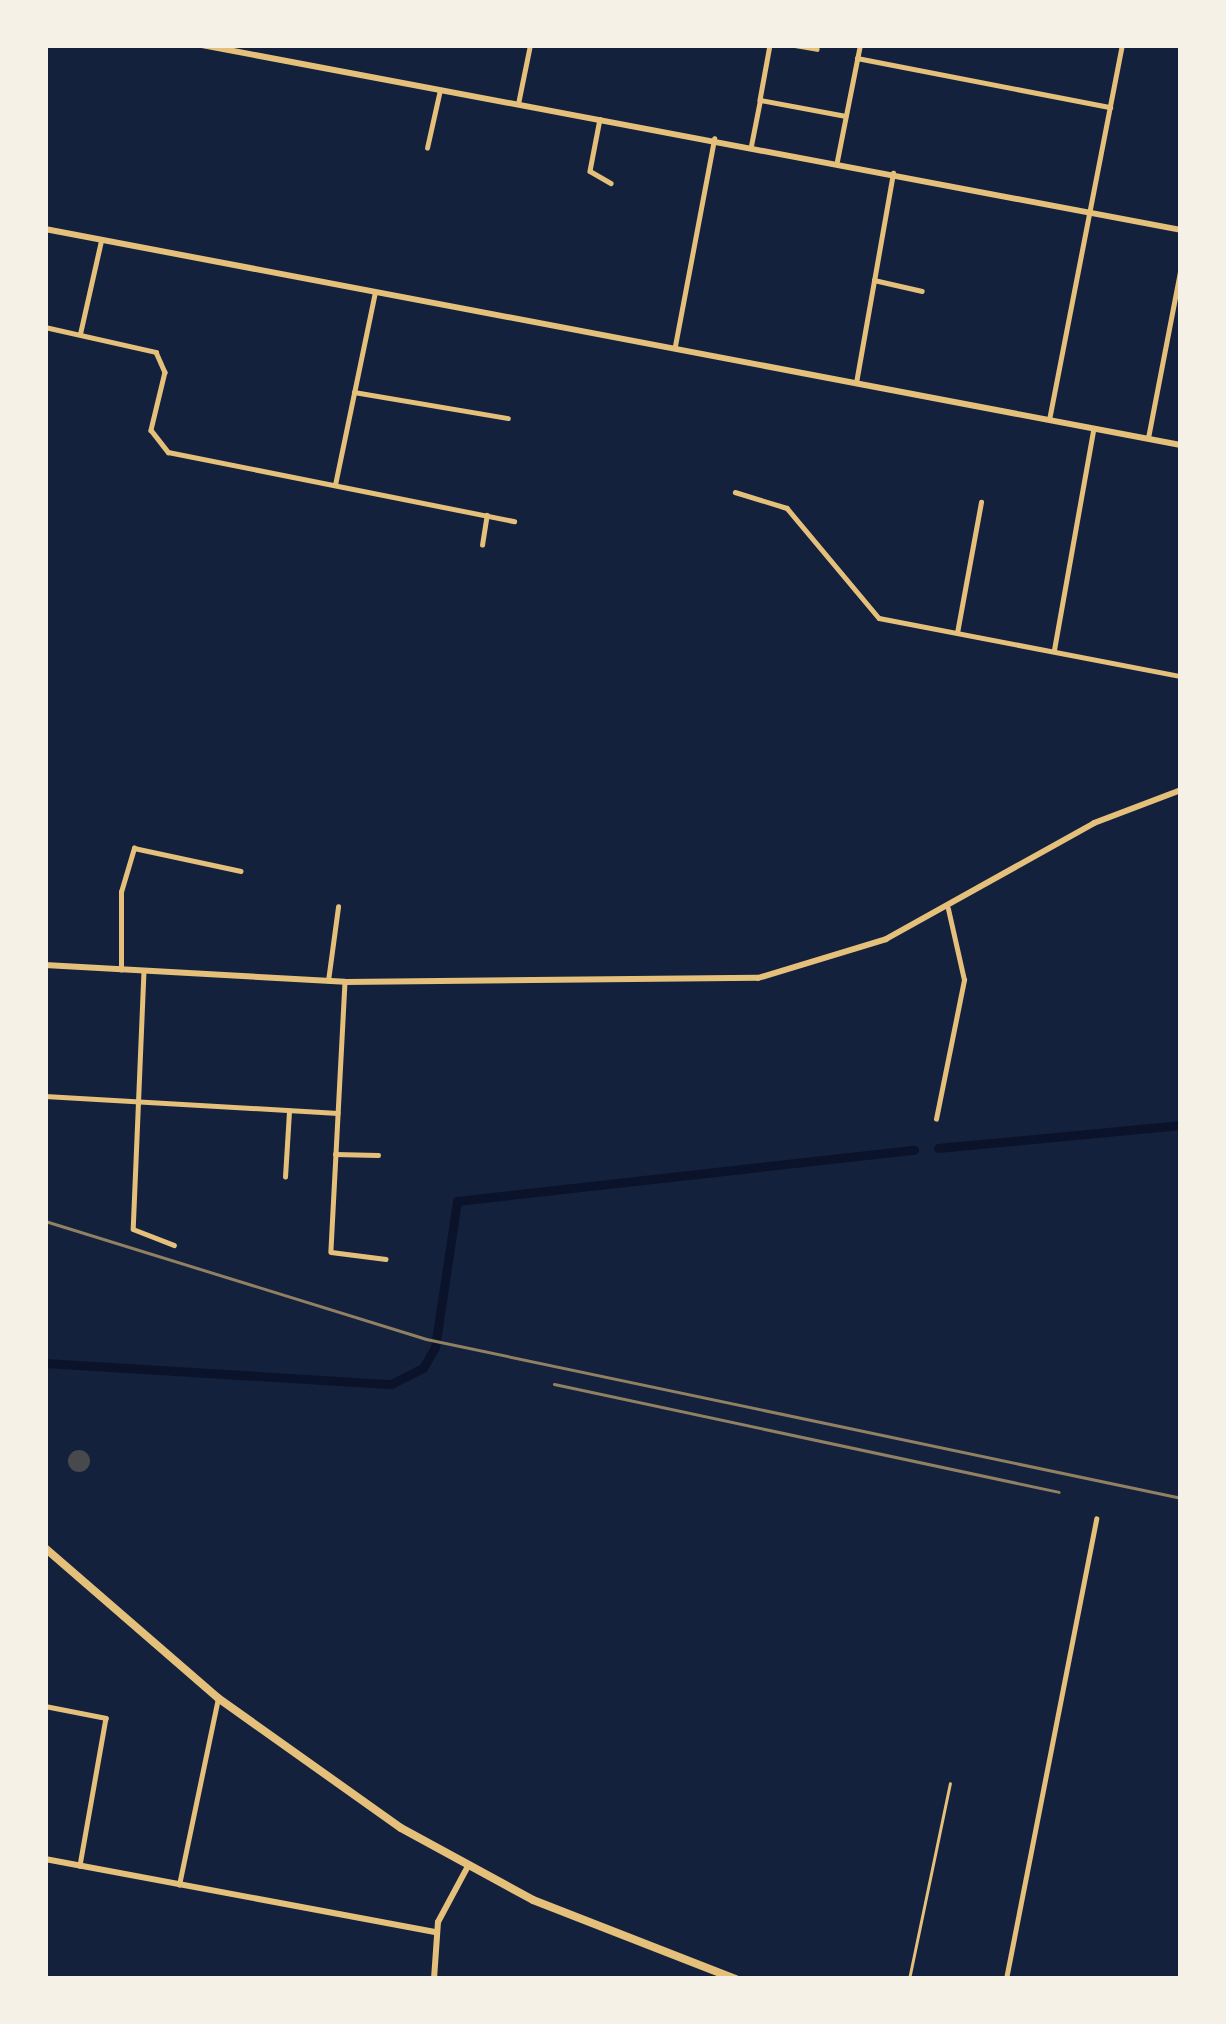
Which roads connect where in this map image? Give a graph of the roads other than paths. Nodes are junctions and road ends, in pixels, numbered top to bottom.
1 (202, 45) edge
2 (530, 45) edge
3 (770, 45) edge
4 (795, 45) edge
5 (860, 45) edge
6 (1122, 45) edge
7 (817, 49) dead end
8 (857, 58) junction
9 (440, 91) junction
10 (760, 100) junction
11 (517, 105) junction
12 (1110, 107) junction
13 (846, 116) junction
14 (600, 119) junction
15 (714, 139) junction
16 (751, 146) junction
17 (427, 148) dead end
18 (837, 161) junction
19 (893, 173) junction
20 (611, 183) dead end
21 (1088, 211) junction
22 (45, 229) edge
23 (1181, 230) edge
24 (101, 241) junction
25 (1181, 267) edge
26 (874, 280) junction
27 (922, 291) dead end
28 (375, 292) junction
29 (45, 327) edge
30 (80, 334) junction
31 (675, 346) junction
32 (856, 383) junction
33 (354, 392) junction
34 (508, 418) dead end
35 (1048, 420) junction
36 (1093, 430) junction
37 (1148, 439) junction
38 (1181, 446) edge
39 (335, 484) junction
40 (735, 492) dead end
41 (981, 502) dead end
42 (487, 515) junction
43 (514, 521) dead end
44 (482, 545) dead end
45 (957, 633) junction
46 (1054, 650) junction
47 (1181, 676) edge
48 (1181, 790) edge
49 (241, 871) dead end
50 (338, 907) dead end
51 (948, 909) junction
52 (45, 965) edge
53 (122, 970) junction
54 (144, 971) junction
55 (328, 981) junction
56 (346, 982) junction
57 (45, 1096) edge
58 (138, 1101) junction
59 (289, 1111) junction
60 (338, 1113) junction
61 (937, 1118) dead end
62 (335, 1154) junction
63 (378, 1155) dead end
64 (285, 1178) dead end
65 (175, 1245) dead end
66 (386, 1259) dead end
67 (1096, 1519) dead end
68 (45, 1548) edge
69 (218, 1698) junction
70 (45, 1706) edge
71 (950, 1783) dead end
72 (45, 1858) edge
73 (80, 1866) junction
74 (468, 1866) junction
75 (179, 1885) junction
76 (436, 1932) junction
77 (434, 1979) edge
78 (736, 1979) edge
79 (909, 1979) edge
80 (1006, 1979) edge

1 - 9 street
2 - 11 street
3 - 10 street
4 - 7 street
5 - 8 street
6 - 12 street
8 - 12 street
8 - 13 street
9 - 11 street
9 - 17 street
10 - 13 street
10 - 16 street
11 - 14 street
12 - 21 street
13 - 18 street
14 - 15 street
14 - 20 street
15 - 16 street
15 - 31 street
16 - 18 street
18 - 19 street
19 - 21 street
19 - 26 street
21 - 23 street
21 - 35 street
22 - 24 street
24 - 28 street
24 - 30 street
25 - 37 street
26 - 27 street
26 - 32 street
28 - 31 street
28 - 33 street
29 - 30 street
30 - 39 street
31 - 32 street
32 - 35 street
33 - 34 street
33 - 39 street
35 - 36 street
36 - 37 street
36 - 46 street
37 - 38 street
39 - 42 street
40 - 45 street
41 - 45 street
42 - 43 street
42 - 44 street
45 - 46 street
46 - 47 street
48 - 51 street
49 - 53 street
50 - 55 street
51 - 56 street
51 - 61 street
52 - 53 street
53 - 54 street
54 - 55 street
54 - 58 street
55 - 56 street
56 - 60 street
57 - 58 street
58 - 59 street
58 - 65 street
59 - 60 street
59 - 64 street
60 - 62 street
62 - 63 street
62 - 66 street
67 - 80 street
68 - 69 main road
69 - 74 main road
69 - 75 street
70 - 73 street
71 - 79 lane
72 - 73 street
73 - 75 street
74 - 76 street
74 - 78 main road
75 - 76 street
76 - 77 street

